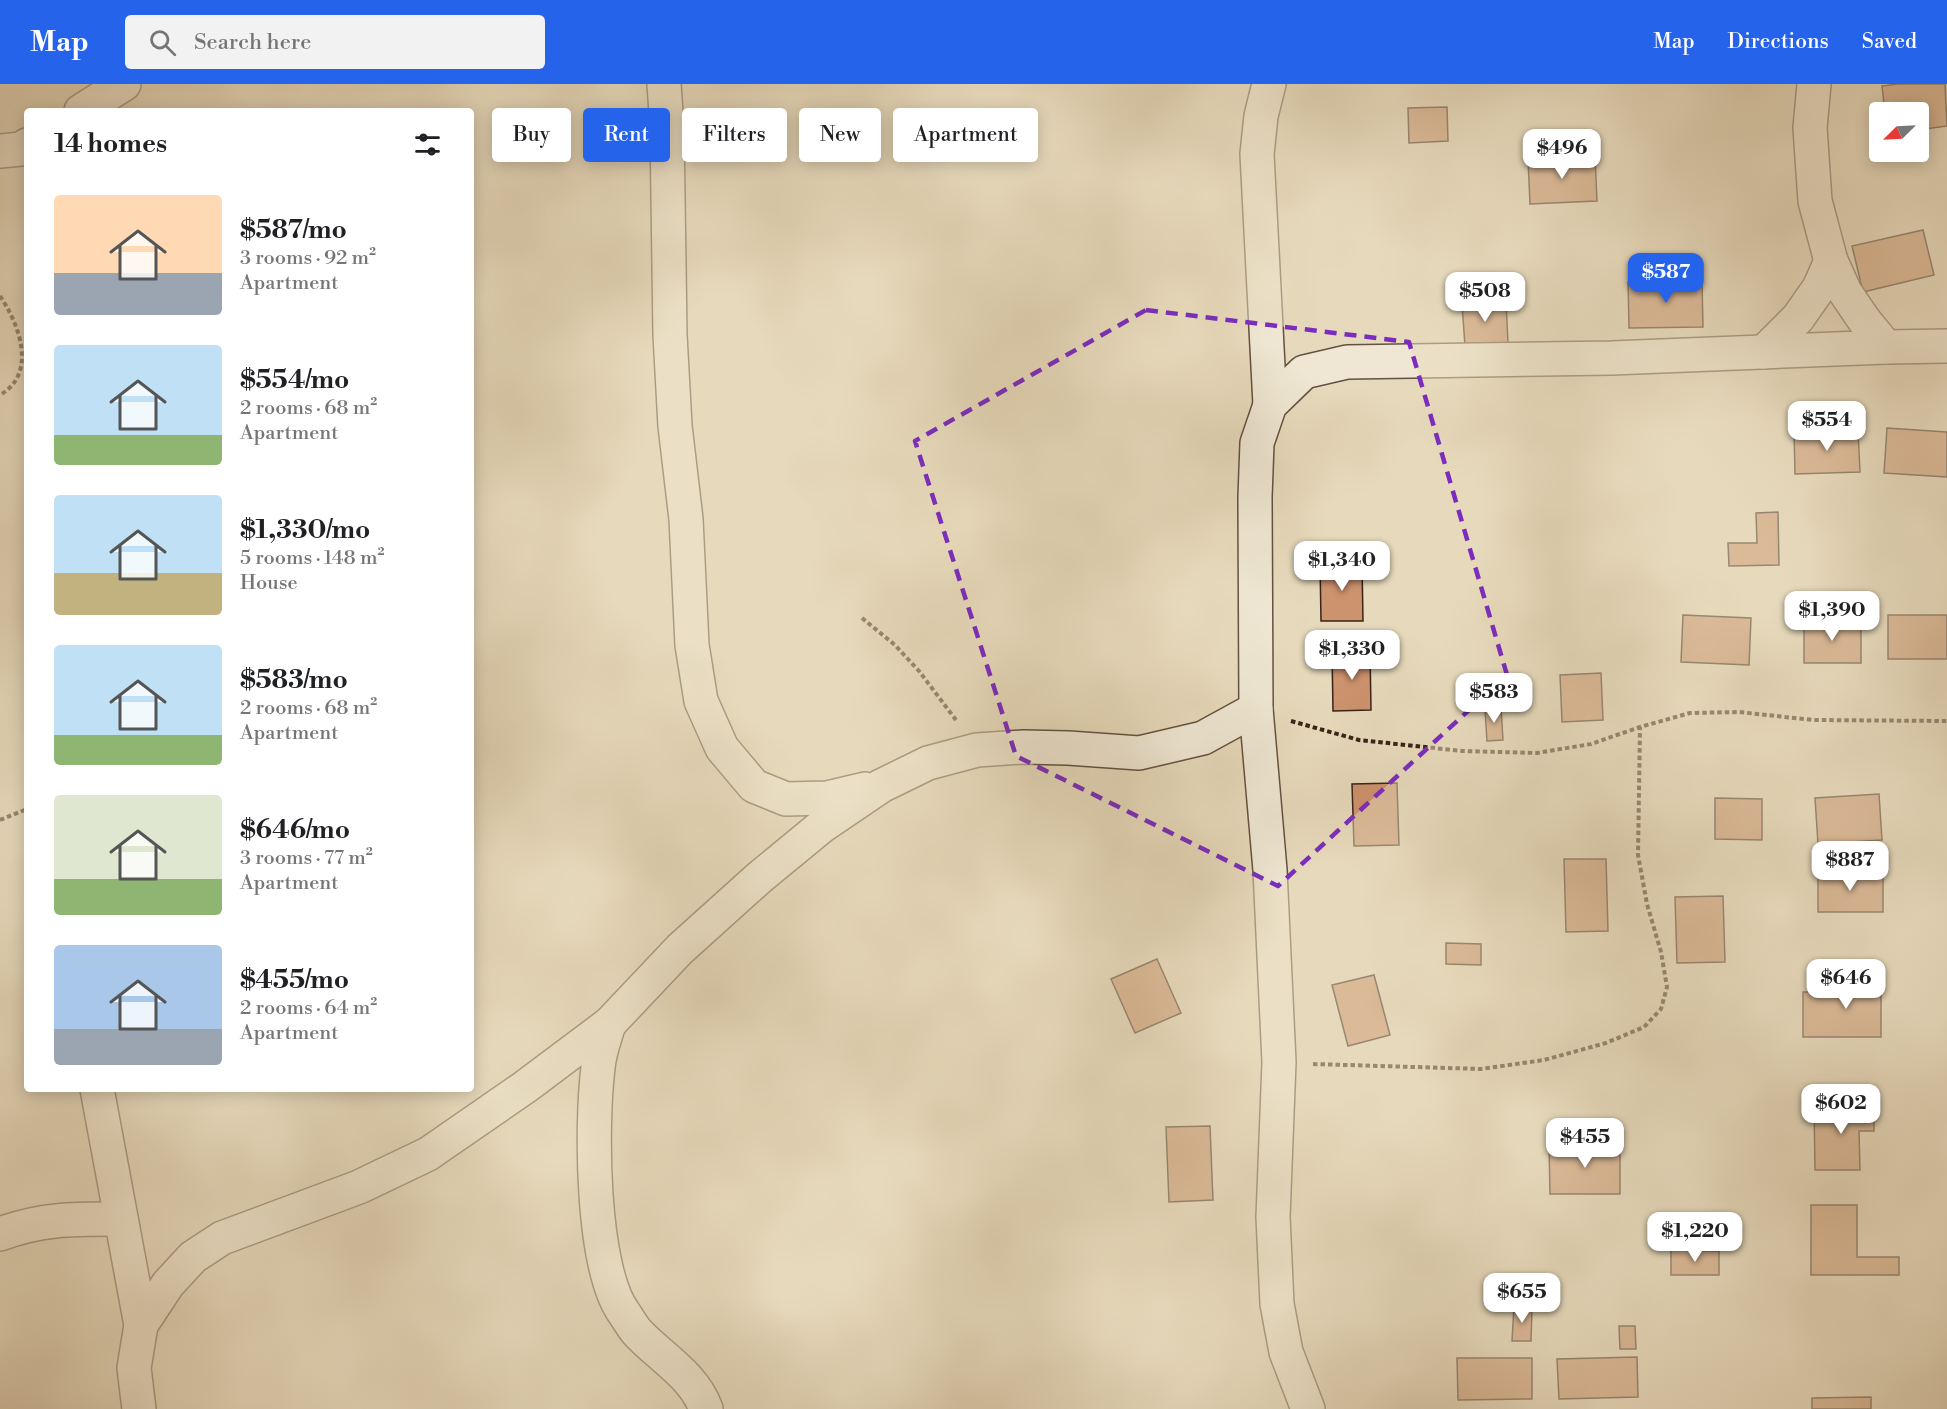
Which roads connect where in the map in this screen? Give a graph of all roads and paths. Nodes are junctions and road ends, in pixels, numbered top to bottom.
1 (124, 84) edge
2 (663, 84) edge
3 (1269, 84) edge
4 (1814, 84) edge
5 (86, 108) edge
6 (24, 147) edge
7 (0, 151) edge
8 (1831, 261) junction
9 (0, 296) edge
10 (1947, 346) edge
11 (1887, 347) junction
12 (1764, 352) junction
13 (23, 360) joint
14 (0, 395) edge
15 (1270, 405) junction
16 (862, 618) dead end
17 (1256, 709) junction
18 (1947, 721) edge
19 (1640, 727) junction
20 (977, 750) junction
21 (881, 786) junction
22 (24, 810) edge
23 (0, 820) edge
24 (609, 1024) junction
25 (1279, 1062) junction
26 (98, 1092) edge
27 (121, 1219) junction
28 (0, 1234) edge
29 (141, 1325) junction
30 (139, 1409) edge
31 (705, 1409) edge
32 (1308, 1409) edge

1 - 5 street
2 - 21 street
3 - 15 street
4 - 8 street
6 - 7 street
8 - 11 street
8 - 12 street
9 - 13 path
10 - 11 street
11 - 12 street
12 - 15 street
13 - 14 path
15 - 17 street
16 - 20 path
17 - 19 path
17 - 20 street
17 - 25 street
18 - 19 path
19 - 25 path
20 - 21 street
21 - 24 street
22 - 23 path
24 - 29 street
24 - 31 street
25 - 32 street
26 - 27 street
27 - 28 street
27 - 29 street
29 - 30 street

